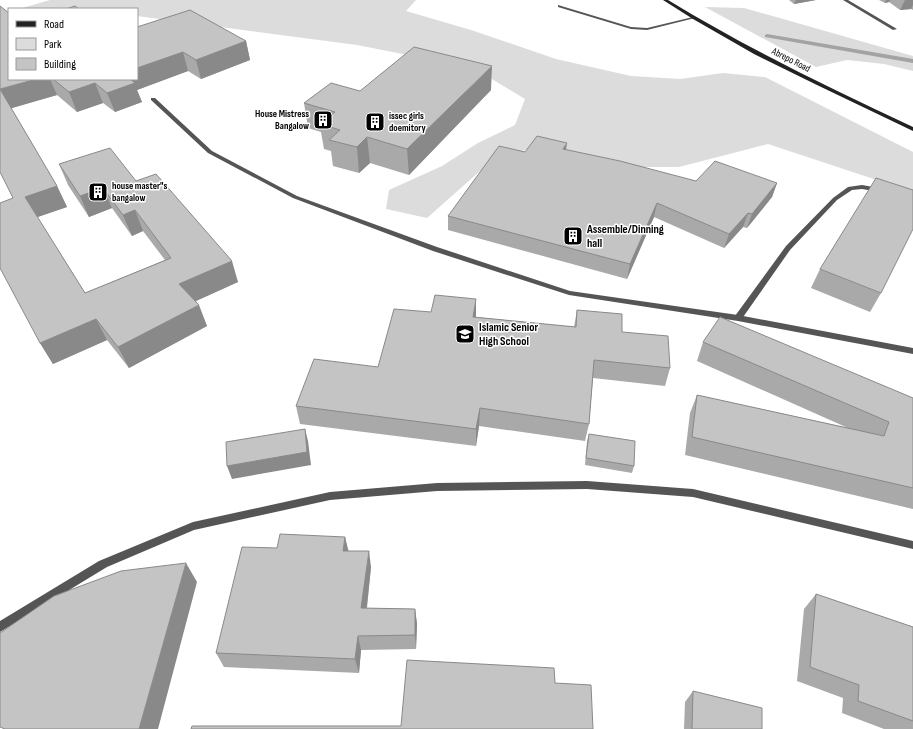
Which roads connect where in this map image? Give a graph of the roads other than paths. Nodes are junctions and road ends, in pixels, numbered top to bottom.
1 (665, 0) edge
2 (845, 0) edge
3 (560, 6) dead end
4 (693, 18) junction
5 (895, 29) dead end
6 (153, 99) dead end
7 (913, 129) edge
8 (885, 193) edge
9 (738, 318) junction
10 (913, 350) edge
11 (913, 545) edge
12 (0, 626) edge

1 - 4 main road, Abrepo Road
2 - 5 street
3 - 4 street
4 - 7 main road, Abrepo Road
6 - 9 street
8 - 9 street
9 - 10 street
11 - 12 street

